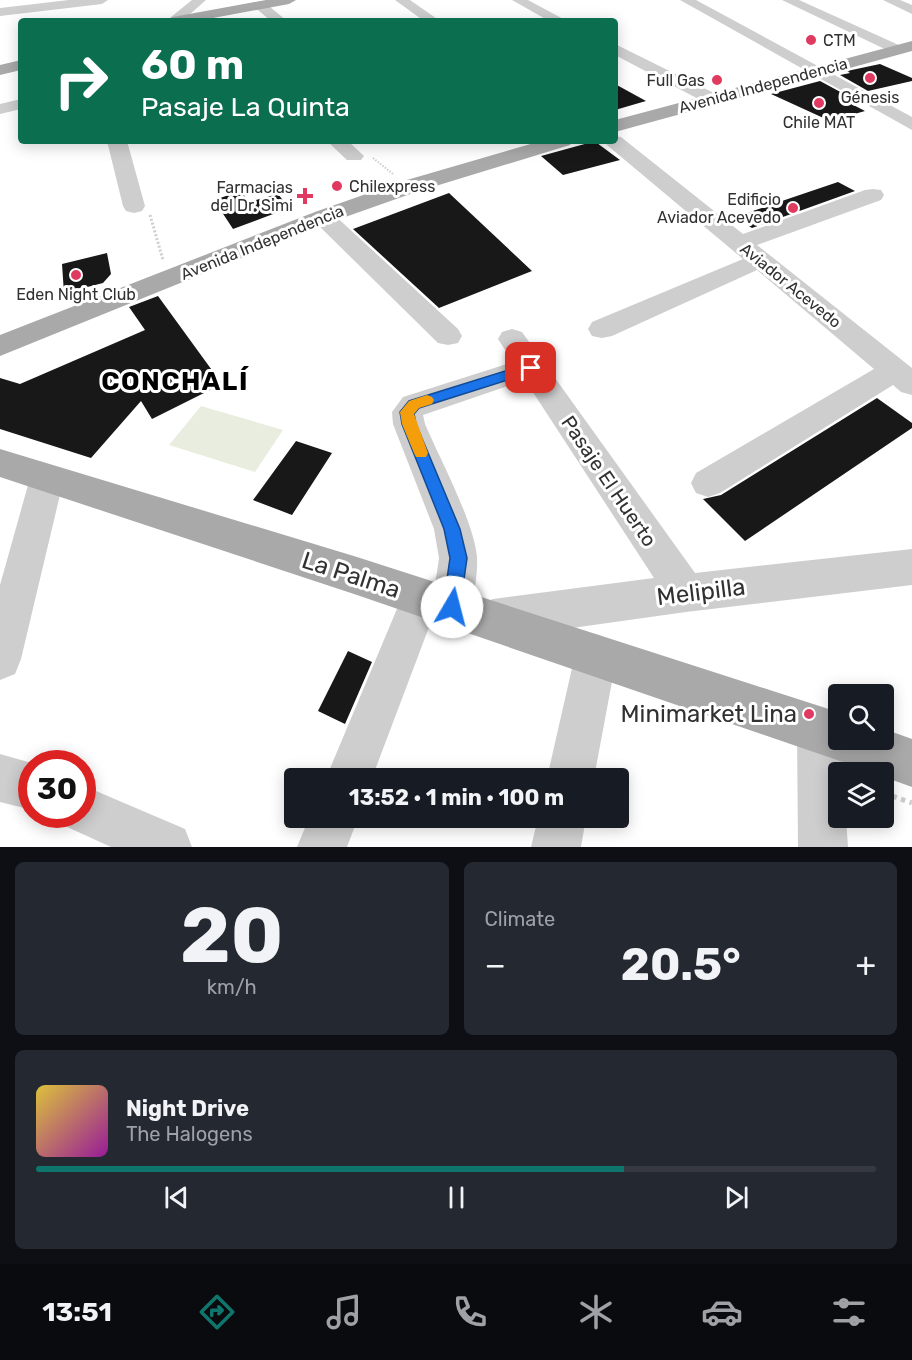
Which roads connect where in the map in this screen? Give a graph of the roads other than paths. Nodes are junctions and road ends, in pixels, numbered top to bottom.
1 (200, 0) edge
2 (289, 0) edge
3 (401, 0) edge
4 (518, 0) edge
5 (686, 0) edge
6 (788, 0) edge
7 (889, 0) edge
8 (94, 3) edge
9 (259, 5) junction
10 (29, 10) edge
11 (912, 10) edge
12 (0, 12) edge
13 (177, 18) edge
14 (189, 18) edge
15 (276, 18) edge
16 (428, 18) edge
17 (554, 18) edge
18 (912, 37) edge
19 (897, 46) edge
20 (618, 51) edge
21 (18, 66) edge
22 (808, 68) junction
23 (0, 70) edge
24 (705, 96) junction
25 (18, 105) edge
26 (0, 109) edge
27 (618, 115) edge
28 (912, 124) edge
29 (618, 125) edge
30 (118, 144) edge
31 (341, 144) edge
32 (515, 144) edge
33 (553, 144) edge
34 (618, 144) edge
35 (354, 156) road end
36 (873, 195) dead end
37 (134, 206) road end
38 (323, 217) junction
39 (740, 243) junction
40 (760, 260) junction
41 (602, 329) dead end
42 (0, 332) edge
43 (448, 336) dead end
44 (512, 339) dead end
45 (0, 346) edge
46 (531, 368) junction
47 (904, 377) edge
48 (0, 463) edge
49 (47, 478) junction
50 (708, 483) dead end
51 (912, 567) edge
52 (686, 593) junction
53 (436, 602) junction
54 (489, 620) junction
55 (596, 655) junction
56 (0, 658) edge
57 (828, 733) edge
58 (833, 750) edge
59 (876, 750) edge
60 (912, 763) edge
61 (354, 768) edge
62 (572, 768) edge
63 (0, 778) edge
64 (18, 782) edge
65 (96, 815) edge
66 (330, 828) edge
67 (560, 828) edge
68 (167, 847) edge
69 (322, 847) edge
70 (556, 847) edge
71 (823, 847) edge

1 - 13 street
2 - 9 main road
3 - 16 street
4 - 17 street
5 - 22 street
6 - 19 street
7 - 11 street
8 - 10 street
9 - 14 main road
9 - 15 street
10 - 12 street
18 - 19 main road, Avenida Independencia
19 - 22 main road, Avenida Independencia
20 - 24 street
21 - 23 main road
22 - 24 main road, Avenida Independencia
22 - 28 street
24 - 27 main road, Avenida Independencia
24 - 29 main road, Avenida Independencia
25 - 26 street
30 - 37 street
31 - 35 street
32 - 42 main road, Avenida Independencia
33 - 38 main road, Avenida Independencia
34 - 39 street, Aviador Acevedo
36 - 39 street
38 - 43 street
38 - 45 main road, Avenida Independencia
39 - 40 street, Aviador Acevedo
40 - 41 street
40 - 47 street, Aviador Acevedo
44 - 46 street, Pasaje El Huerto
46 - 52 street, Pasaje El Huerto
46 - 53 street
47 - 50 street
48 - 49 main road, La Palma
49 - 53 main road, La Palma
49 - 56 street
51 - 52 street, Melipilla
52 - 54 street, Melipilla
53 - 54 main road, La Palma
53 - 61 street
54 - 55 main road, La Palma
55 - 57 main road, La Palma
55 - 62 street
58 - 71 street
59 - 60 main road, La Palma
63 - 64 street
65 - 68 street
66 - 69 street
67 - 70 street

